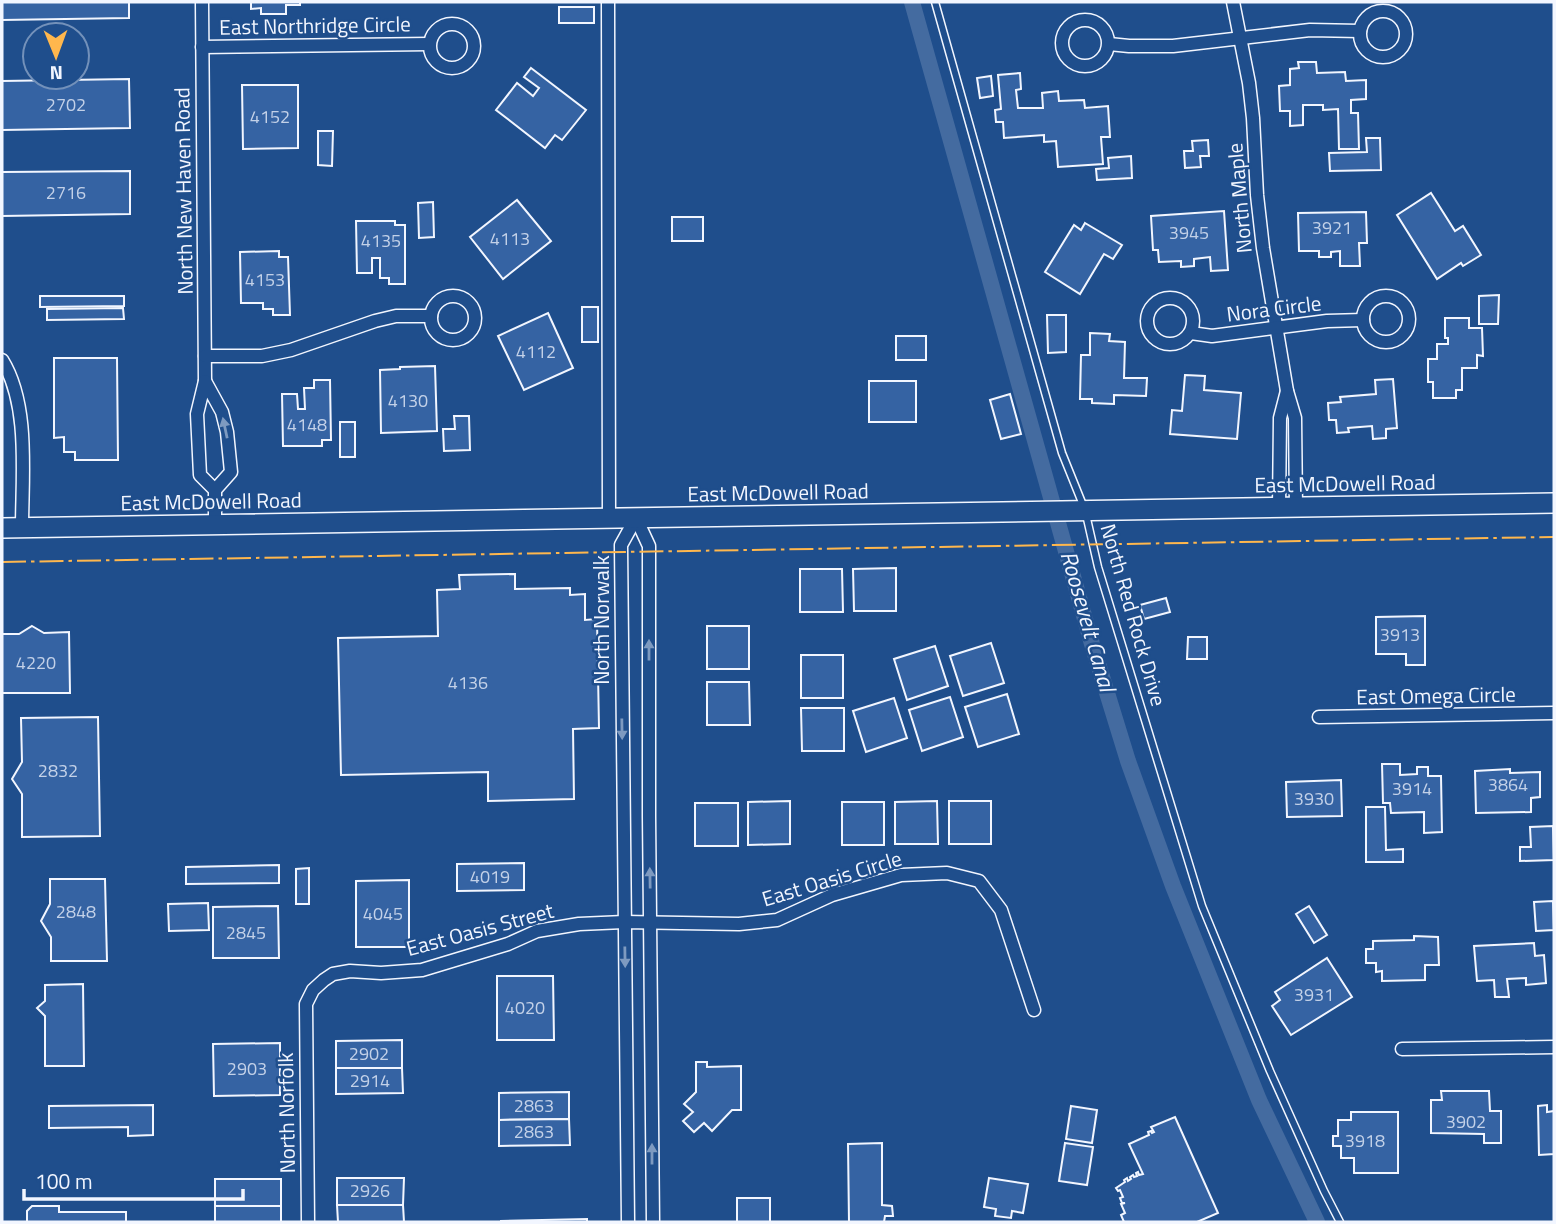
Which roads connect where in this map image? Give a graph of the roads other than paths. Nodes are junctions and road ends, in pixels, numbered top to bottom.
1 (202, 2) edge
2 (608, 2) edge
3 (935, 2) edge
4 (1233, 2) edge
5 (1360, 31) dead end
6 (1241, 39) junction
7 (429, 44) dead end
8 (1109, 44) dead end
9 (202, 47) junction
10 (431, 316) dead end
11 (1363, 320) dead end
12 (1276, 328) junction
13 (1191, 333) dead end
14 (205, 356) junction
15 (2, 360) edge
16 (205, 381) junction
17 (215, 489) junction
18 (1554, 503) edge
19 (1287, 508) junction
20 (1081, 510) junction
21 (636, 518) junction
22 (609, 519) junction
23 (215, 525) junction
24 (2, 528) edge
25 (22, 528) junction
26 (1554, 713) edge
27 (1319, 717) dead end
28 (631, 922) junction
29 (651, 923) junction
30 (306, 1004) joint
31 (1034, 1010) dead end
32 (1554, 1047) edge
33 (1402, 1049) dead end
34 (653, 1182) junction
35 (628, 1184) junction
36 (309, 1222) edge
37 (628, 1222) edge
38 (653, 1222) edge
39 (1340, 1222) edge

1 - 9 street, North New Haven Road
2 - 22 street
3 - 20 lane, North Red Rock Drive
4 - 6 street, North Maple
5 - 6 street
6 - 8 street
6 - 12 street, North Maple
7 - 9 street, East Northridge Circle
9 - 14 street, North New Haven Road
10 - 14 street
11 - 12 street, Nora Circle
12 - 13 street, Nora Circle
12 - 19 street, North Maple
14 - 16 street, North New Haven Road
15 - 25 street
16 - 17 street, North New Haven Road
17 -> 16 street, North New Haven Road
17 - 23 street, North New Haven Road
18 - 19 main road, East McDowell Road
19 - 20 main road, East McDowell Road
20 - 21 main road, East McDowell Road
20 - 39 lane, North Red Rock Drive
21 - 22 main road, East McDowell Road
21 -> 28 street, North Norwalk
29 -> 21 street
22 - 23 main road, East McDowell Road
23 - 25 main road, East McDowell Road
24 - 25 main road, East McDowell Road
26 - 27 street, East Omega Circle
28 - 29 street, East Oasis Circle
28 - 30 street, East Oasis Street
28 -> 35 street, North Norwalk
29 - 31 street, East Oasis Circle
34 -> 29 street
30 - 36 street, North Norfolk
32 - 33 street
34 - 35 street
34 - 38 street
35 - 37 street, North Norwalk

